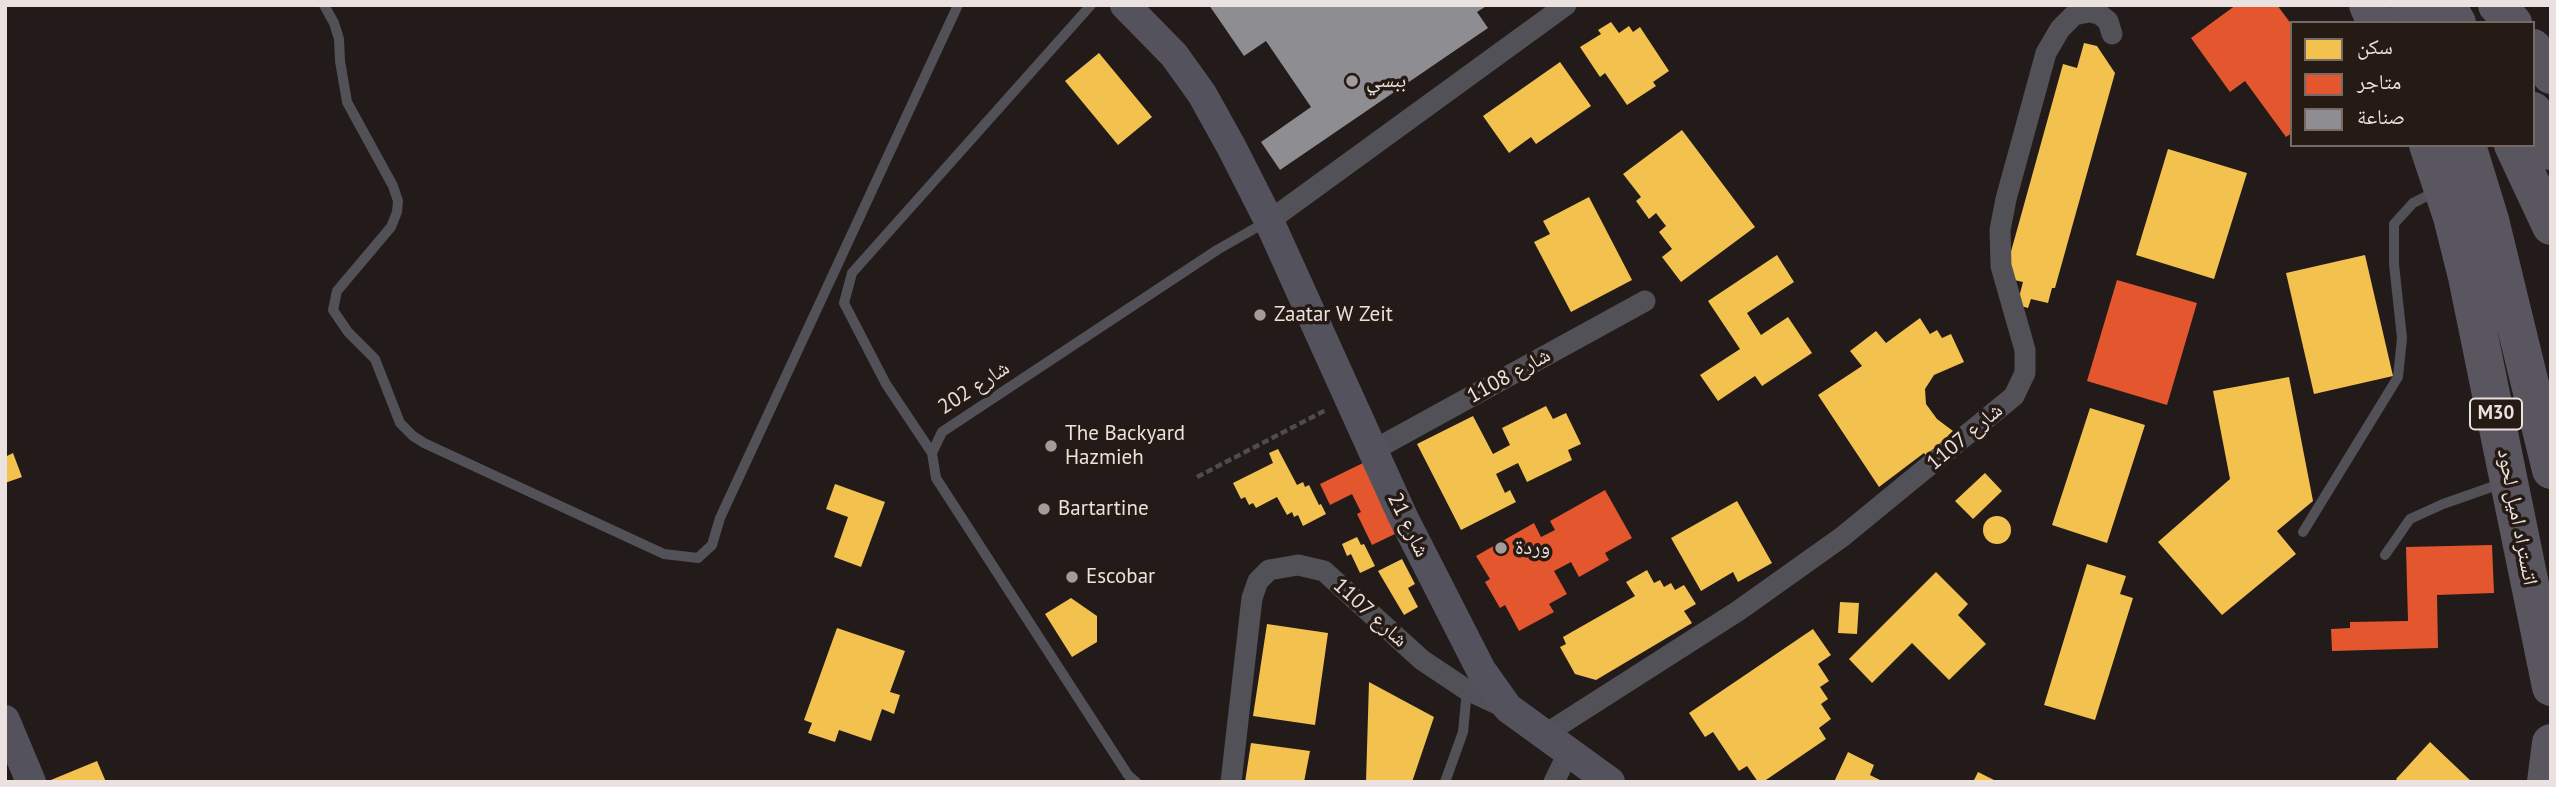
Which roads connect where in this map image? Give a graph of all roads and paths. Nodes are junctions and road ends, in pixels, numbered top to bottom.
1 (324, 5) edge
2 (958, 5) edge
3 (1091, 5) edge
4 (1125, 5) edge
5 (1566, 5) edge
6 (2368, 5) edge
7 (2409, 5) edge
8 (2447, 5) edge
9 (2482, 5) edge
10 (2497, 5) edge
11 (2375, 21) edge
12 (2416, 21) edge
13 (2456, 21) edge
14 (2490, 21) edge
15 (2511, 21) edge
16 (2112, 34) dead end
17 (2535, 51) edge
18 (2551, 75) edge
19 (2535, 115) edge
20 (2429, 147) edge
21 (2468, 147) edge
22 (2514, 147) edge
23 (2551, 151) edge
24 (2443, 189) junction
25 (1269, 221) junction
26 (2551, 226) edge
27 (1645, 301) dead end
28 (1348, 398) junction
29 (1372, 451) junction
30 (932, 453) junction
31 (2551, 470) edge
32 (1196, 477) dead end
33 (2509, 481) junction
34 (2303, 532) dead end
35 (2385, 555) dead end
36 (2551, 687) edge
37 (1467, 690) junction
38 (1508, 708) junction
39 (5, 720) edge
40 (1544, 735) junction
41 (2551, 743) edge
42 (1568, 753) junction
43 (31, 782) edge
44 (1136, 782) edge
45 (1231, 782) edge
46 (1445, 782) edge
47 (1554, 782) edge
48 (1610, 782) edge
49 (2546, 782) edge

1 - 2 lane
3 - 30 lane
4 - 25 main road, شارع 21
5 - 25 street
6 - 11 highway
7 - 12 highway
8 - 13 highway
9 - 14 highway
10 - 15 highway
16 - 40 street, شارع 1107
17 - 18 highway
19 - 23 highway
20 - 24 highway, اتستراد اميل لحود / M30
21 - 31 highway
22 - 26 highway
24 - 33 highway, اتستراد اميل لحود / M30
24 - 34 lane
25 - 28 main road, شارع 21
25 - 30 lane, شارع 202
27 - 29 street, شارع 1108
28 - 29 main road, شارع 21
28 - 32 path
29 - 38 main road, شارع 21
30 - 44 lane
33 - 35 lane
33 - 36 highway, اتستراد اميل لحود / M30
37 - 38 street, شارع 1107
37 - 45 street, شارع 1107
37 - 46 lane
38 - 40 main road, شارع 21
39 - 43 main road
40 - 42 main road, شارع 21
41 - 49 highway
42 - 47 street
42 - 48 main road, شارع 21

